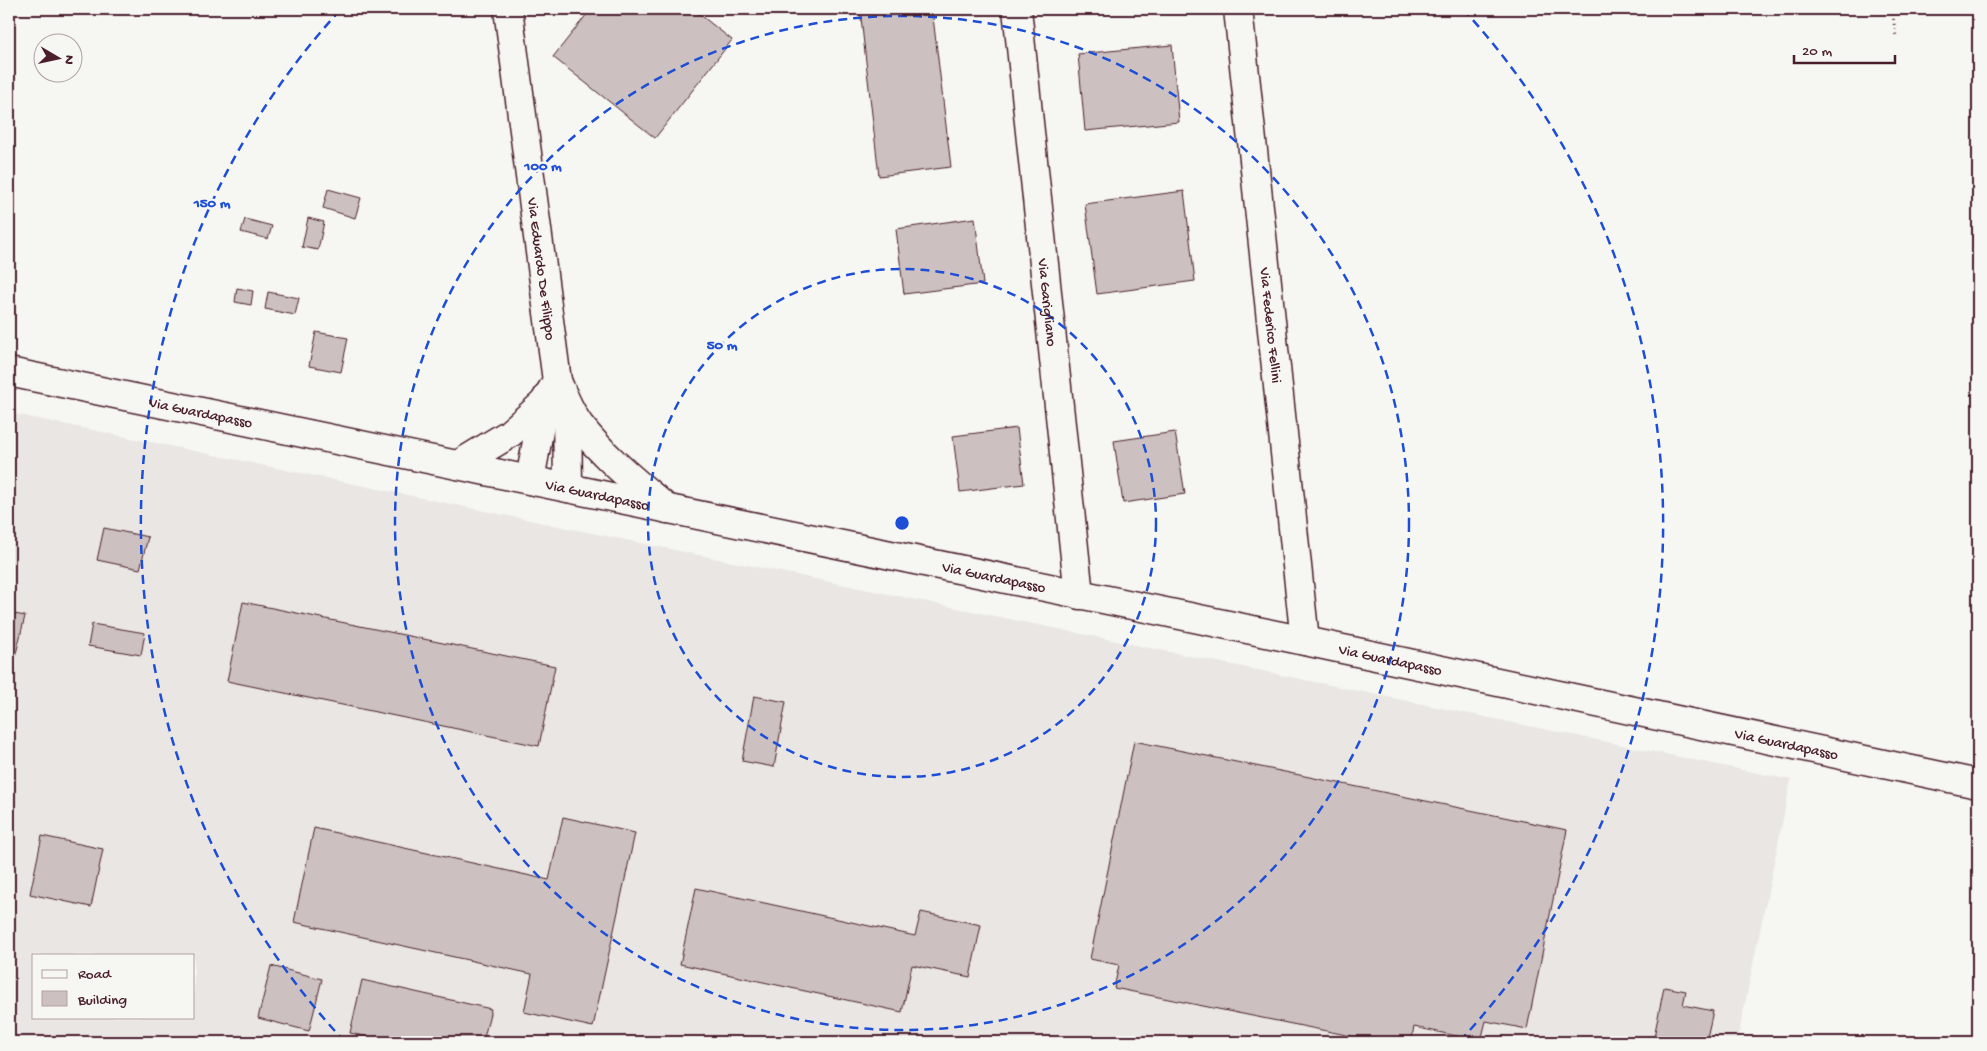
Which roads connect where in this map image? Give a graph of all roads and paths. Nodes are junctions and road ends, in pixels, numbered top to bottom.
1 (508, 9) edge
2 (1017, 9) edge
3 (1238, 9) edge
4 (1892, 9) edge
5 (1896, 37) dead end
6 (9, 372) edge
7 (556, 396) junction
8 (458, 465) junction
9 (530, 480) junction
10 (568, 488) junction
11 (667, 509) junction
12 (1079, 595) junction
13 (1304, 641) junction
14 (1978, 784) edge

1 - 7 street, Via Eduardo De Filippo
2 - 12 street, Via Garigliano
3 - 13 street, Via Federico Fellini
4 - 5 path
6 - 8 street, Via Guardapasso
7 - 8 street
7 - 9 street, Via Eduardo De Filippo
7 - 10 street, Via Eduardo De Filippo
7 - 11 street, Via Eduardo De Filippo
8 - 9 street, Via Guardapasso
9 - 10 street, Via Guardapasso
10 - 11 street, Via Guardapasso
11 - 12 street, Via Guardapasso
12 - 13 street, Via Guardapasso
13 - 14 street, Via Guardapasso

